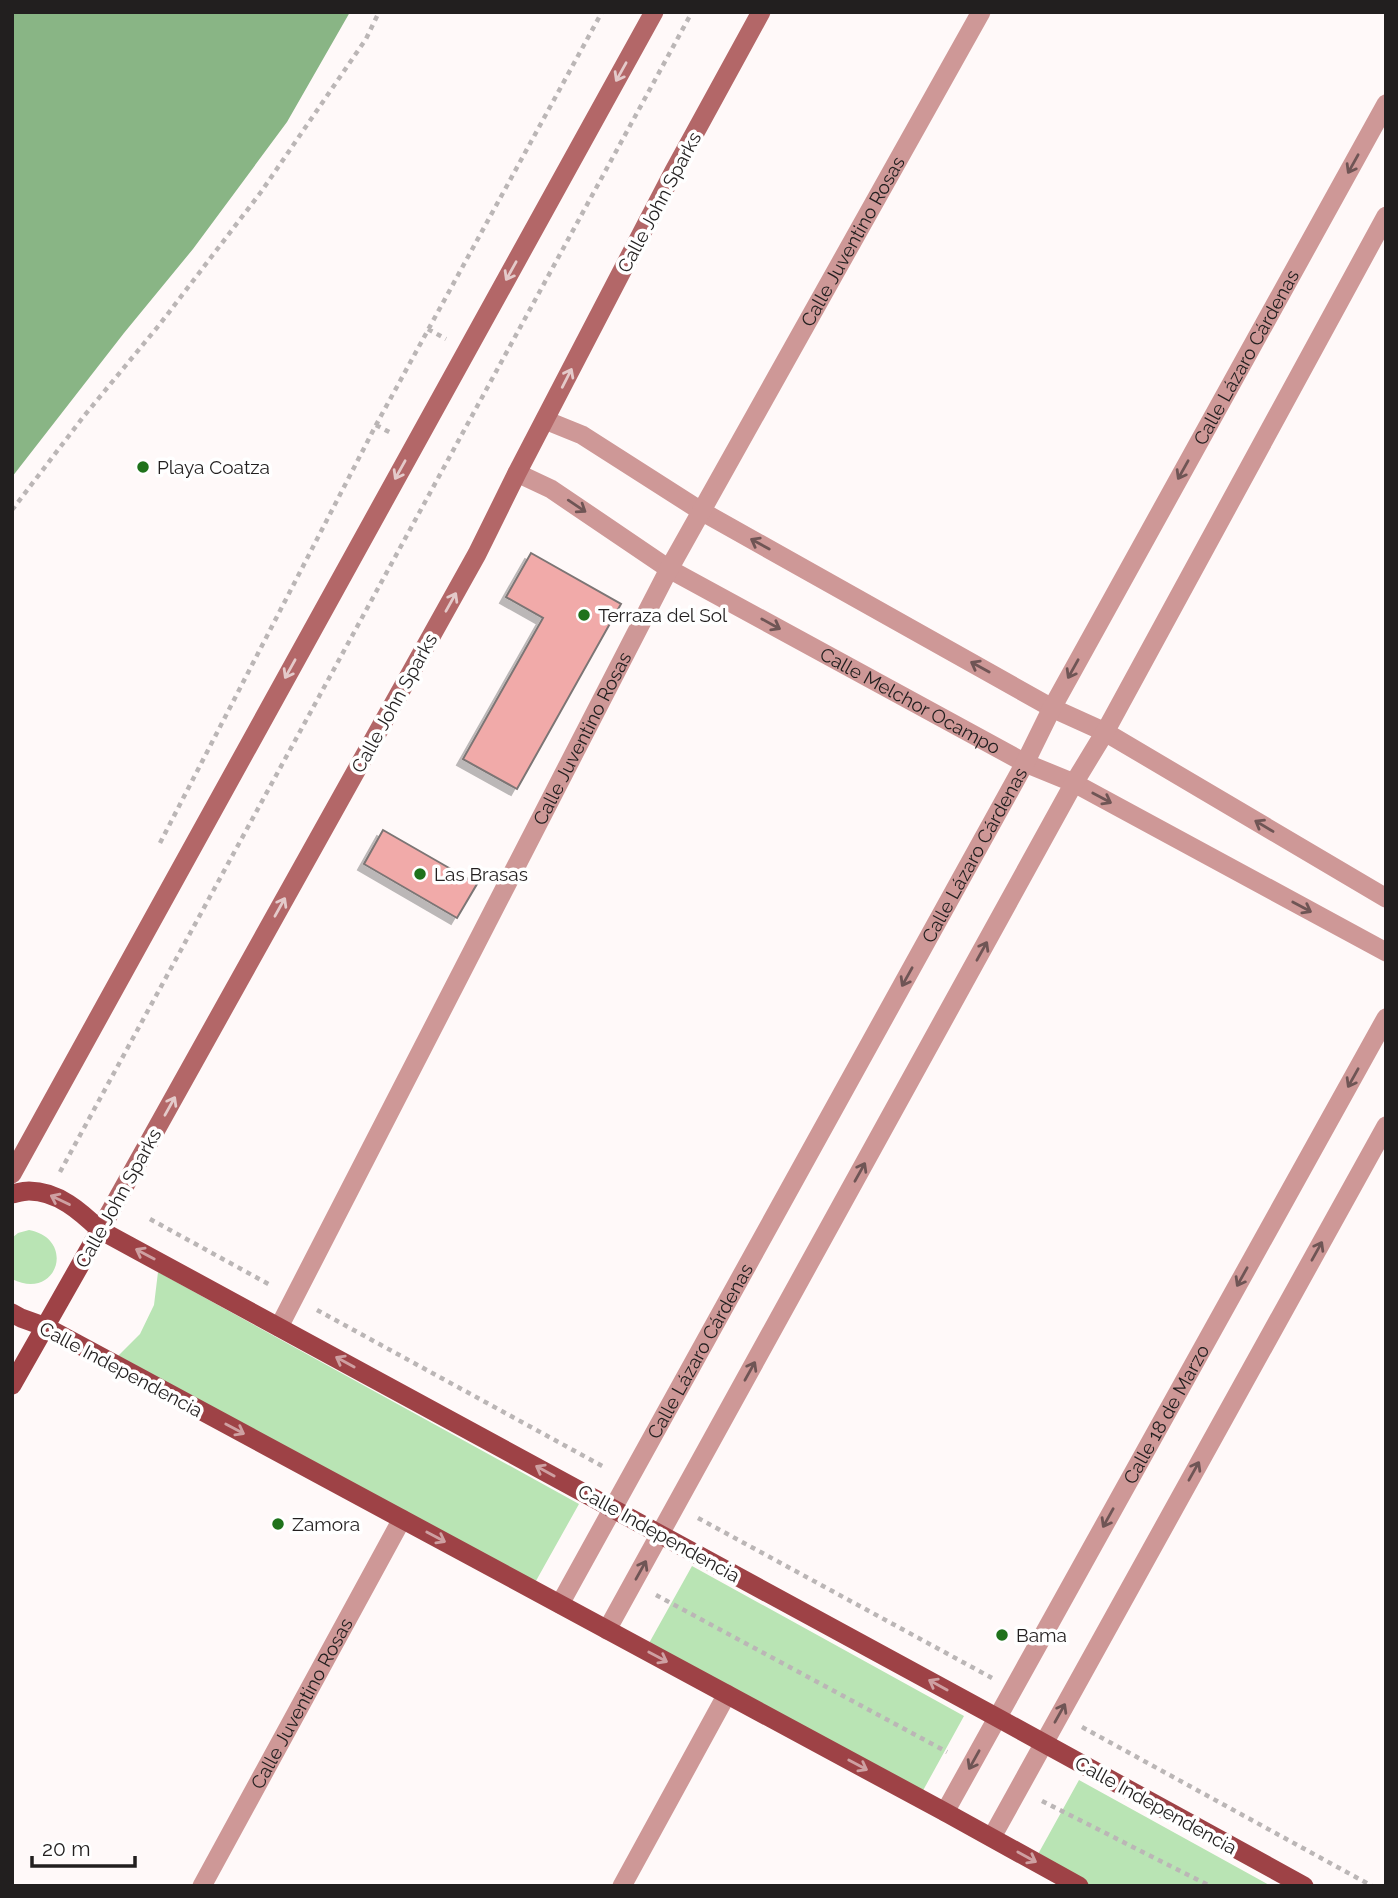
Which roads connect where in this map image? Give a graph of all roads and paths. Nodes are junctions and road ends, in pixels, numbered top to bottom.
1 (379, 12) edge
2 (602, 12) edge
3 (654, 12) edge
4 (692, 12) edge
5 (761, 12) edge
6 (981, 12) edge
7 (1386, 104) edge
8 (1386, 216) edge
9 (545, 420) junction
10 (517, 473) junction
11 (12, 510) edge
12 (701, 511) junction
13 (670, 569) junction
14 (1052, 708) junction
15 (1105, 732) junction
16 (1025, 763) junction
17 (1074, 783) junction
18 (159, 845) dead end
19 (1386, 898) edge
20 (1386, 952) edge
21 (1386, 1018) edge
22 (1386, 1126) edge
23 (59, 1173) dead end
24 (12, 1174) edge
25 (12, 1195) edge
26 (150, 1219) dead end
27 (100, 1230) junction
28 (295, 1298) junction
29 (12, 1312) edge
30 (46, 1327) junction
31 (279, 1327) junction
32 (12, 1385) edge
33 (629, 1480) junction
34 (676, 1506) junction
35 (613, 1508) junction
36 (402, 1519) junction
37 (661, 1534) junction
38 (633, 1583) junction
39 (560, 1604) junction
40 (607, 1630) junction
41 (1013, 1690) junction
42 (727, 1694) junction
43 (1059, 1715) junction
44 (998, 1718) junction
45 (1044, 1743) junction
46 (971, 1766) junction
47 (1018, 1789) junction
48 (946, 1812) junction
49 (992, 1837) junction
50 (1076, 1885) edge
51 (202, 1886) edge
52 (622, 1886) edge
53 (1210, 1886) edge
54 (1304, 1886) edge
55 (1373, 1886) edge

1 - 11 path
2 - 18 path
3 -> 24 main road
4 - 23 path
9 -> 5 main road, Calle John Sparks
6 - 12 street, Calle Juventino Rosas
7 -> 14 street, Calle Lázaro Cárdenas
8 - 15 street
9 - 10 main road, Calle John Sparks
9 - 12 street
10 -> 13 street, Calle Melchor Ocampo
27 -> 10 main road, Calle John Sparks
12 - 13 street, Calle Juventino Rosas
14 -> 12 street
13 -> 16 street, Calle Melchor Ocampo
13 - 28 street, Calle Juventino Rosas
14 - 15 street
14 - 16 street, Calle Lázaro Cárdenas
15 - 17 street
19 -> 15 street
16 - 17 street, Calle Melchor Ocampo
16 -> 33 street, Calle Lázaro Cárdenas
17 -> 20 street, Calle Melchor Ocampo
34 -> 17 street
21 -> 41 street, Calle 18 de Marzo
43 -> 22 street
27 -> 25 main road, Calle Independencia
26 - 28 path
27 - 30 main road, Calle John Sparks
31 -> 27 main road, Calle Independencia
28 - 31 street, Calle Juventino Rosas
28 - 33 path
29 - 30 main road, Calle Independencia
30 - 32 main road, Calle John Sparks
30 -> 36 main road, Calle Independencia
35 -> 31 main road, Calle Independencia
33 - 35 street, Calle Lázaro Cárdenas
34 - 37 street
34 - 41 path
35 - 37 main road, Calle Independencia
35 - 39 street, Calle Lázaro Cárdenas
36 -> 39 main road, Calle Independencia
36 - 51 street, Calle Juventino Rosas
38 -> 37 street
44 -> 37 main road, Calle Independencia
38 - 40 street
38 - 46 path
39 - 40 main road, Calle Independencia
40 -> 42 main road, Calle Independencia
41 - 44 street, Calle 18 de Marzo
42 -> 48 main road, Calle Independencia
42 - 52 street
43 - 45 street
43 - 55 path
44 - 45 main road, Calle Independencia
44 -> 46 street, Calle 18 de Marzo
45 - 47 street
45 - 54 main road, Calle Independencia
46 - 48 street, Calle 18 de Marzo
47 - 49 street
47 - 53 path
48 - 49 main road, Calle Independencia
49 -> 50 main road, Calle Independencia

